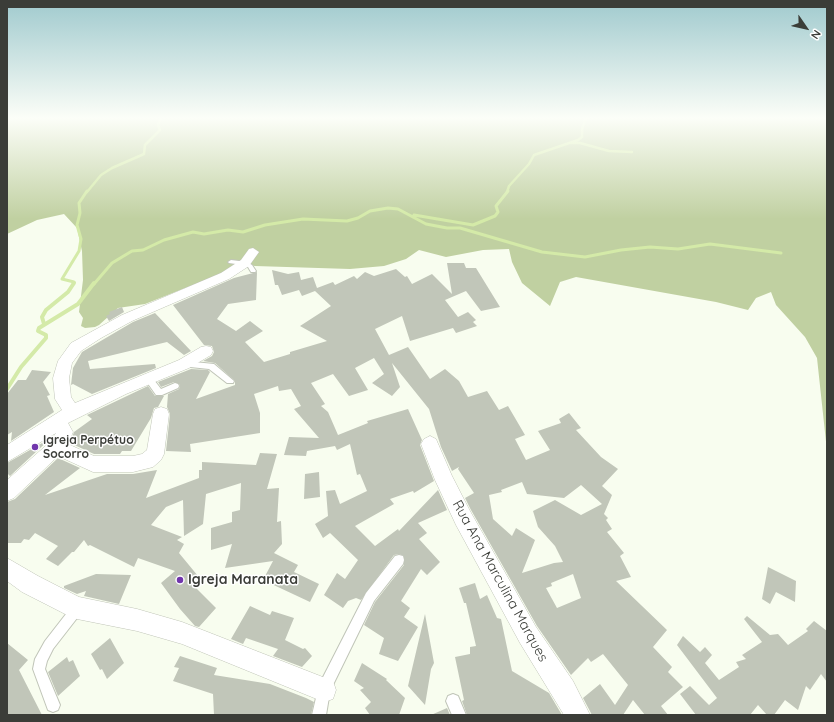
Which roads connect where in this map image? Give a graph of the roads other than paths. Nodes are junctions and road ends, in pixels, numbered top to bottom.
1 (245, 262) dead end
2 (206, 351) dead end
3 (184, 364) junction
4 (148, 378) junction
5 (230, 381) dead end
6 (175, 386) dead end
7 (161, 414) dead end
8 (65, 417) junction
9 (430, 444) dead end
10 (56, 446) junction
11 (7, 454) edge
12 (7, 492) edge
13 (399, 560) dead end
14 (7, 568) edge
15 (77, 608) junction
16 (324, 690) junction
17 (453, 702) dead end
18 (53, 705) dead end
19 (319, 715) edge
20 (459, 715) edge
21 (578, 715) edge

1 - 8 street
2 - 3 street
3 - 4 street
3 - 5 lane
4 - 6 lane
4 - 8 street
7 - 10 street
8 - 10 street
8 - 11 street
9 - 21 street, Rua Ana Marculina Marques
10 - 12 street
13 - 16 lane
14 - 15 street
15 - 16 street
15 - 18 lane
16 - 19 lane
17 - 20 lane

